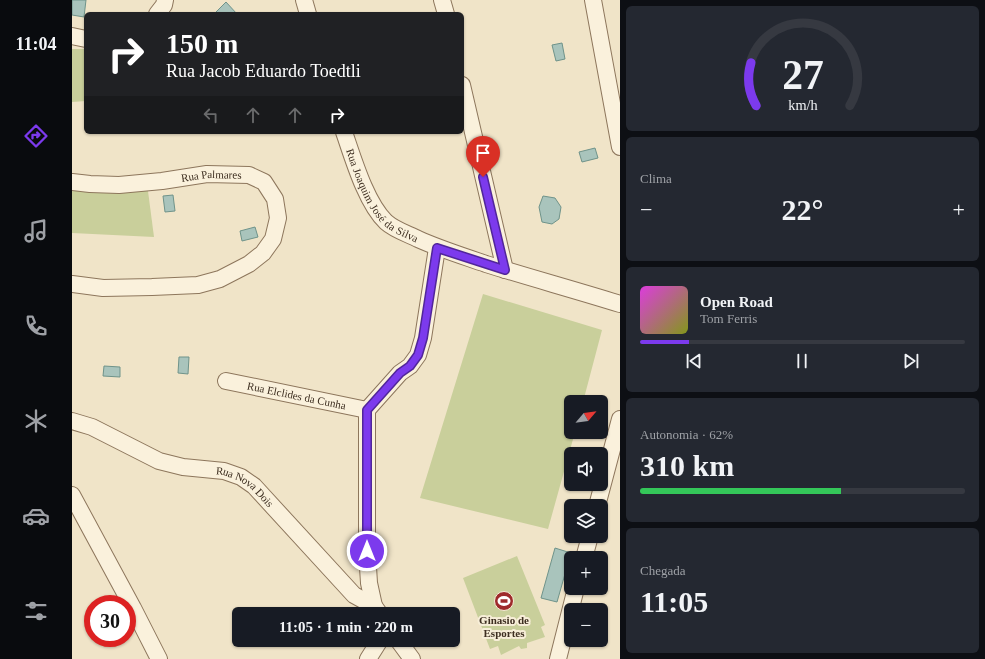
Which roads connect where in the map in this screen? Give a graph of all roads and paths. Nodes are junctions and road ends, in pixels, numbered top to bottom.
1 (165, 0) edge
2 (304, 0) edge
3 (442, 0) edge
4 (593, 0) edge
5 (159, 12) edge
6 (307, 12) edge
7 (445, 12) edge
8 (72, 36) edge
9 (84, 39) edge
10 (464, 94) edge
11 (617, 113) edge
12 (345, 134) edge
13 (619, 139) edge
14 (72, 182) edge
15 (437, 248) junction
16 (505, 270) junction
17 (72, 284) edge
18 (620, 304) edge
19 (226, 381) dead end
20 (367, 410) junction
21 (620, 418) edge
22 (72, 421) edge
23 (72, 495) edge
24 (599, 499) edge
25 (574, 595) edge
26 (372, 607) edge
27 (376, 607) edge
28 (376, 647) edge
29 (403, 647) edge
30 (159, 659) edge
31 (368, 659) edge
32 (412, 659) edge
33 (558, 659) edge

1 - 5 street
2 - 6 street
3 - 7 street
4 - 11 street
8 - 9 street
10 - 16 street
11 - 13 street
12 - 15 street, Rua Joaquim José da Silva
14 - 17 street, Rua Palmares
15 - 16 street
15 - 20 street, Rua Joaquim José da Silva
16 - 18 street
19 - 20 street, Rua Elclides da Cunha
20 - 27 street
21 - 24 street
22 - 26 street, Rua Nova Dois
23 - 30 street
25 - 33 street
28 - 31 street
29 - 32 street

